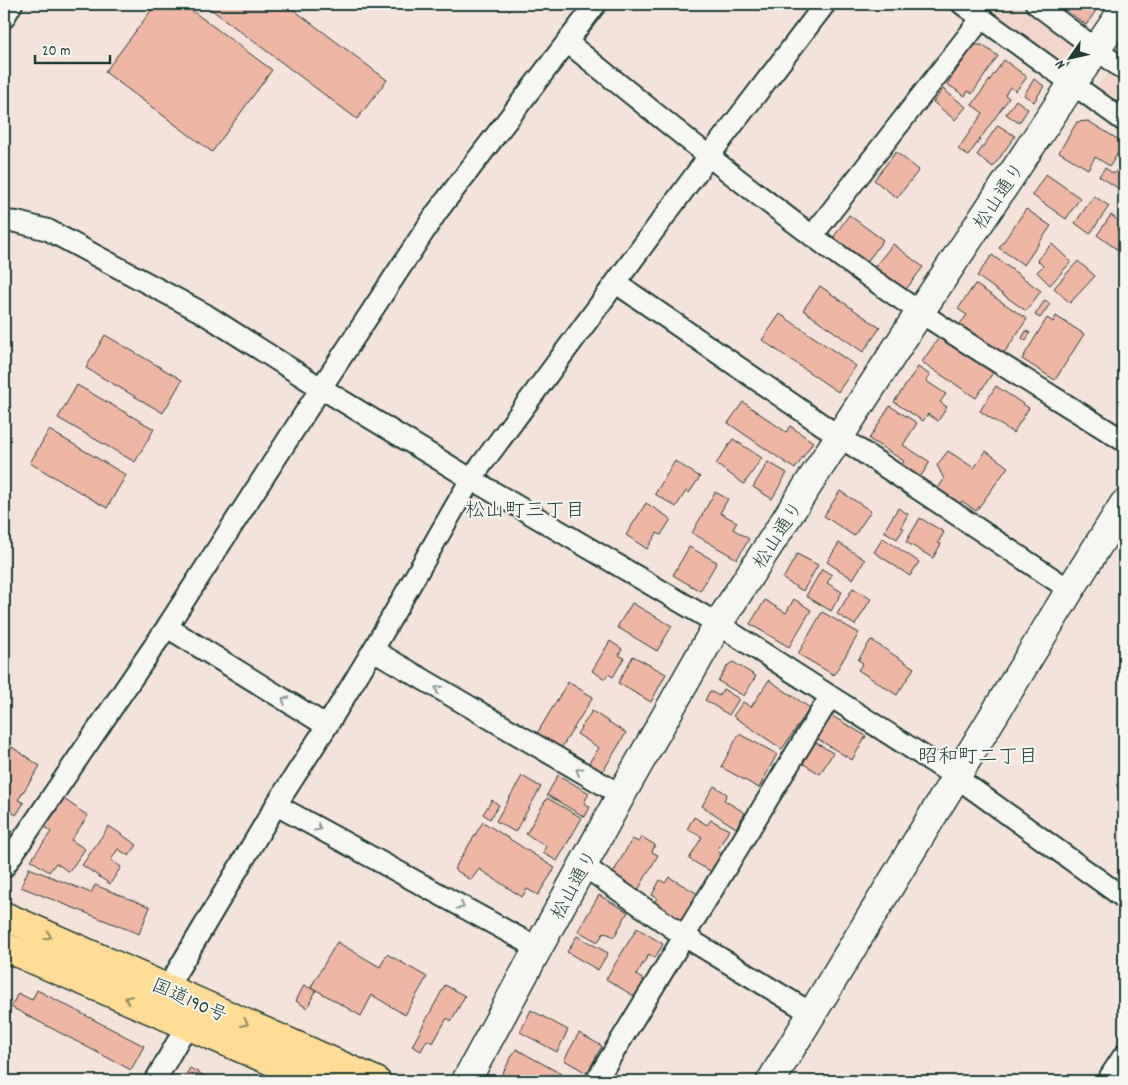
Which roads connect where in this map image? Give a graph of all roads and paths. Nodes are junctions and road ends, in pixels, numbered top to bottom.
1 (12, 4) edge
2 (596, 4) edge
3 (825, 4) edge
4 (962, 4) edge
5 (1036, 4) edge
6 (1124, 9) edge
7 (4, 18) edge
8 (981, 19) junction
9 (567, 42) junction
10 (1097, 49) junction
11 (1124, 70) edge
12 (1073, 83) junction
13 (1124, 121) edge
14 (709, 156) junction
15 (4, 221) edge
16 (812, 236) junction
17 (616, 283) junction
18 (920, 312) junction
19 (320, 388) junction
20 (840, 437) junction
21 (1124, 441) edge
22 (471, 479) junction
23 (1124, 504) edge
24 (1070, 590) junction
25 (718, 624) junction
26 (167, 627) junction
27 (372, 650) junction
28 (830, 697) junction
29 (327, 726) junction
30 (956, 777) junction
31 (621, 796) junction
32 (276, 805) junction
33 (584, 866) junction
34 (4, 867) edge
35 (1124, 898) edge
36 (4, 916) edge
37 (684, 936) junction
38 (4, 946) edge
39 (538, 948) junction
40 (160, 1000) junction
41 (812, 1014) junction
42 (187, 1025) junction
43 (1124, 1055) edge
44 (155, 1081) edge
45 (318, 1081) edge
46 (376, 1081) edge
47 (466, 1081) edge
48 (596, 1081) edge
49 (771, 1081) edge
50 (1107, 1081) edge

1 - 7 street
2 - 9 street
3 - 14 street
4 - 8 street
5 - 10 street
6 - 10 street, 松山通り
8 - 12 street
8 - 16 street
9 - 14 street
9 - 19 street
10 - 11 street
10 - 12 street, 松山通り
12 - 13 street
12 - 18 street, 松山通り
14 - 16 street
14 - 17 street
15 - 19 street
16 - 18 street
17 - 20 street
17 - 22 street
18 - 20 street, 松山通り
18 - 21 street
19 - 22 street
19 - 26 street
20 - 24 street
20 - 25 street, 松山通り
22 - 25 street
22 - 27 street
23 - 24 street
24 - 30 street
25 - 28 street
25 - 31 street, 松山通り
29 -> 26 street
26 - 34 street
27 - 29 street
31 -> 27 street
28 - 30 street
28 - 37 street
29 - 32 street
30 - 35 street
30 - 41 street
31 - 33 street, 松山通り
32 -> 39 street
32 - 40 street
33 - 37 street
33 - 39 street, 松山通り
36 -> 40 highway, 国道190号
37 - 41 street
37 - 48 street
40 -> 38 highway, 国道190号
39 - 47 street, 松山通り
40 - 42 highway, 国道190号
40 -> 46 highway, 国道190号
41 - 49 street
42 - 44 street
42 - 45 highway, 国道190号
43 - 50 street

